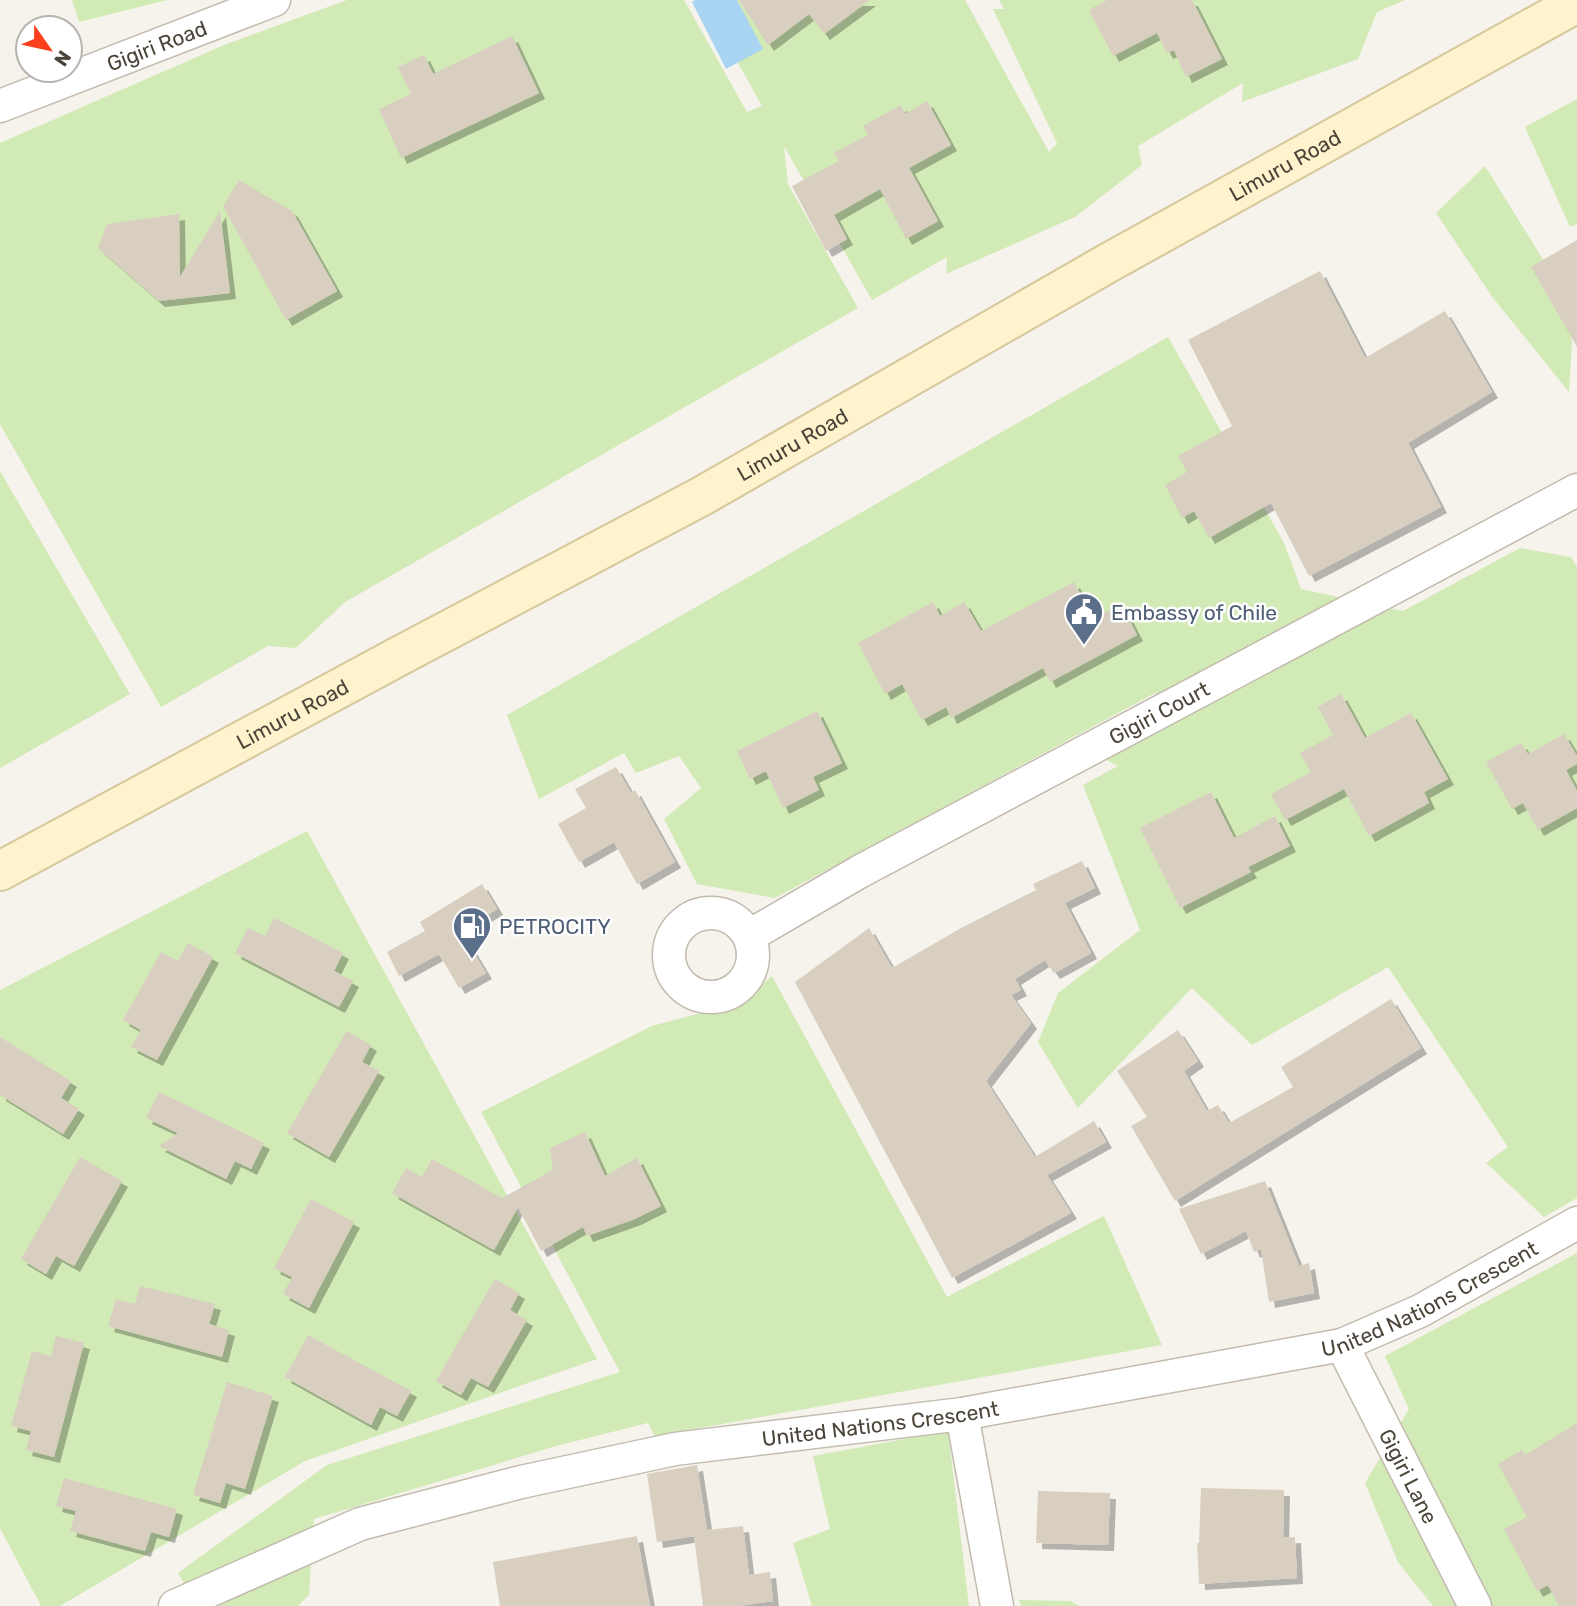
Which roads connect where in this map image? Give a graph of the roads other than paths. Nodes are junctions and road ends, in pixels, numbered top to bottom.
1 (274, 0) edge
2 (1577, 3) edge
3 (0, 106) edge
4 (1575, 496) edge
5 (0, 871) edge
6 (749, 936) dead end
7 (1577, 1223) edge
8 (1342, 1345) junction
9 (962, 1414) junction
10 (175, 1606) edge
11 (997, 1606) edge
12 (1475, 1606) edge

1 - 3 street, Gigiri Road
2 - 5 main road, Limuru Road
4 - 6 street, Gigiri Court
7 - 8 street, United Nations Crescent
8 - 9 street, United Nations Crescent
8 - 12 street, Gigiri Lane
9 - 10 street, United Nations Crescent
9 - 11 street

